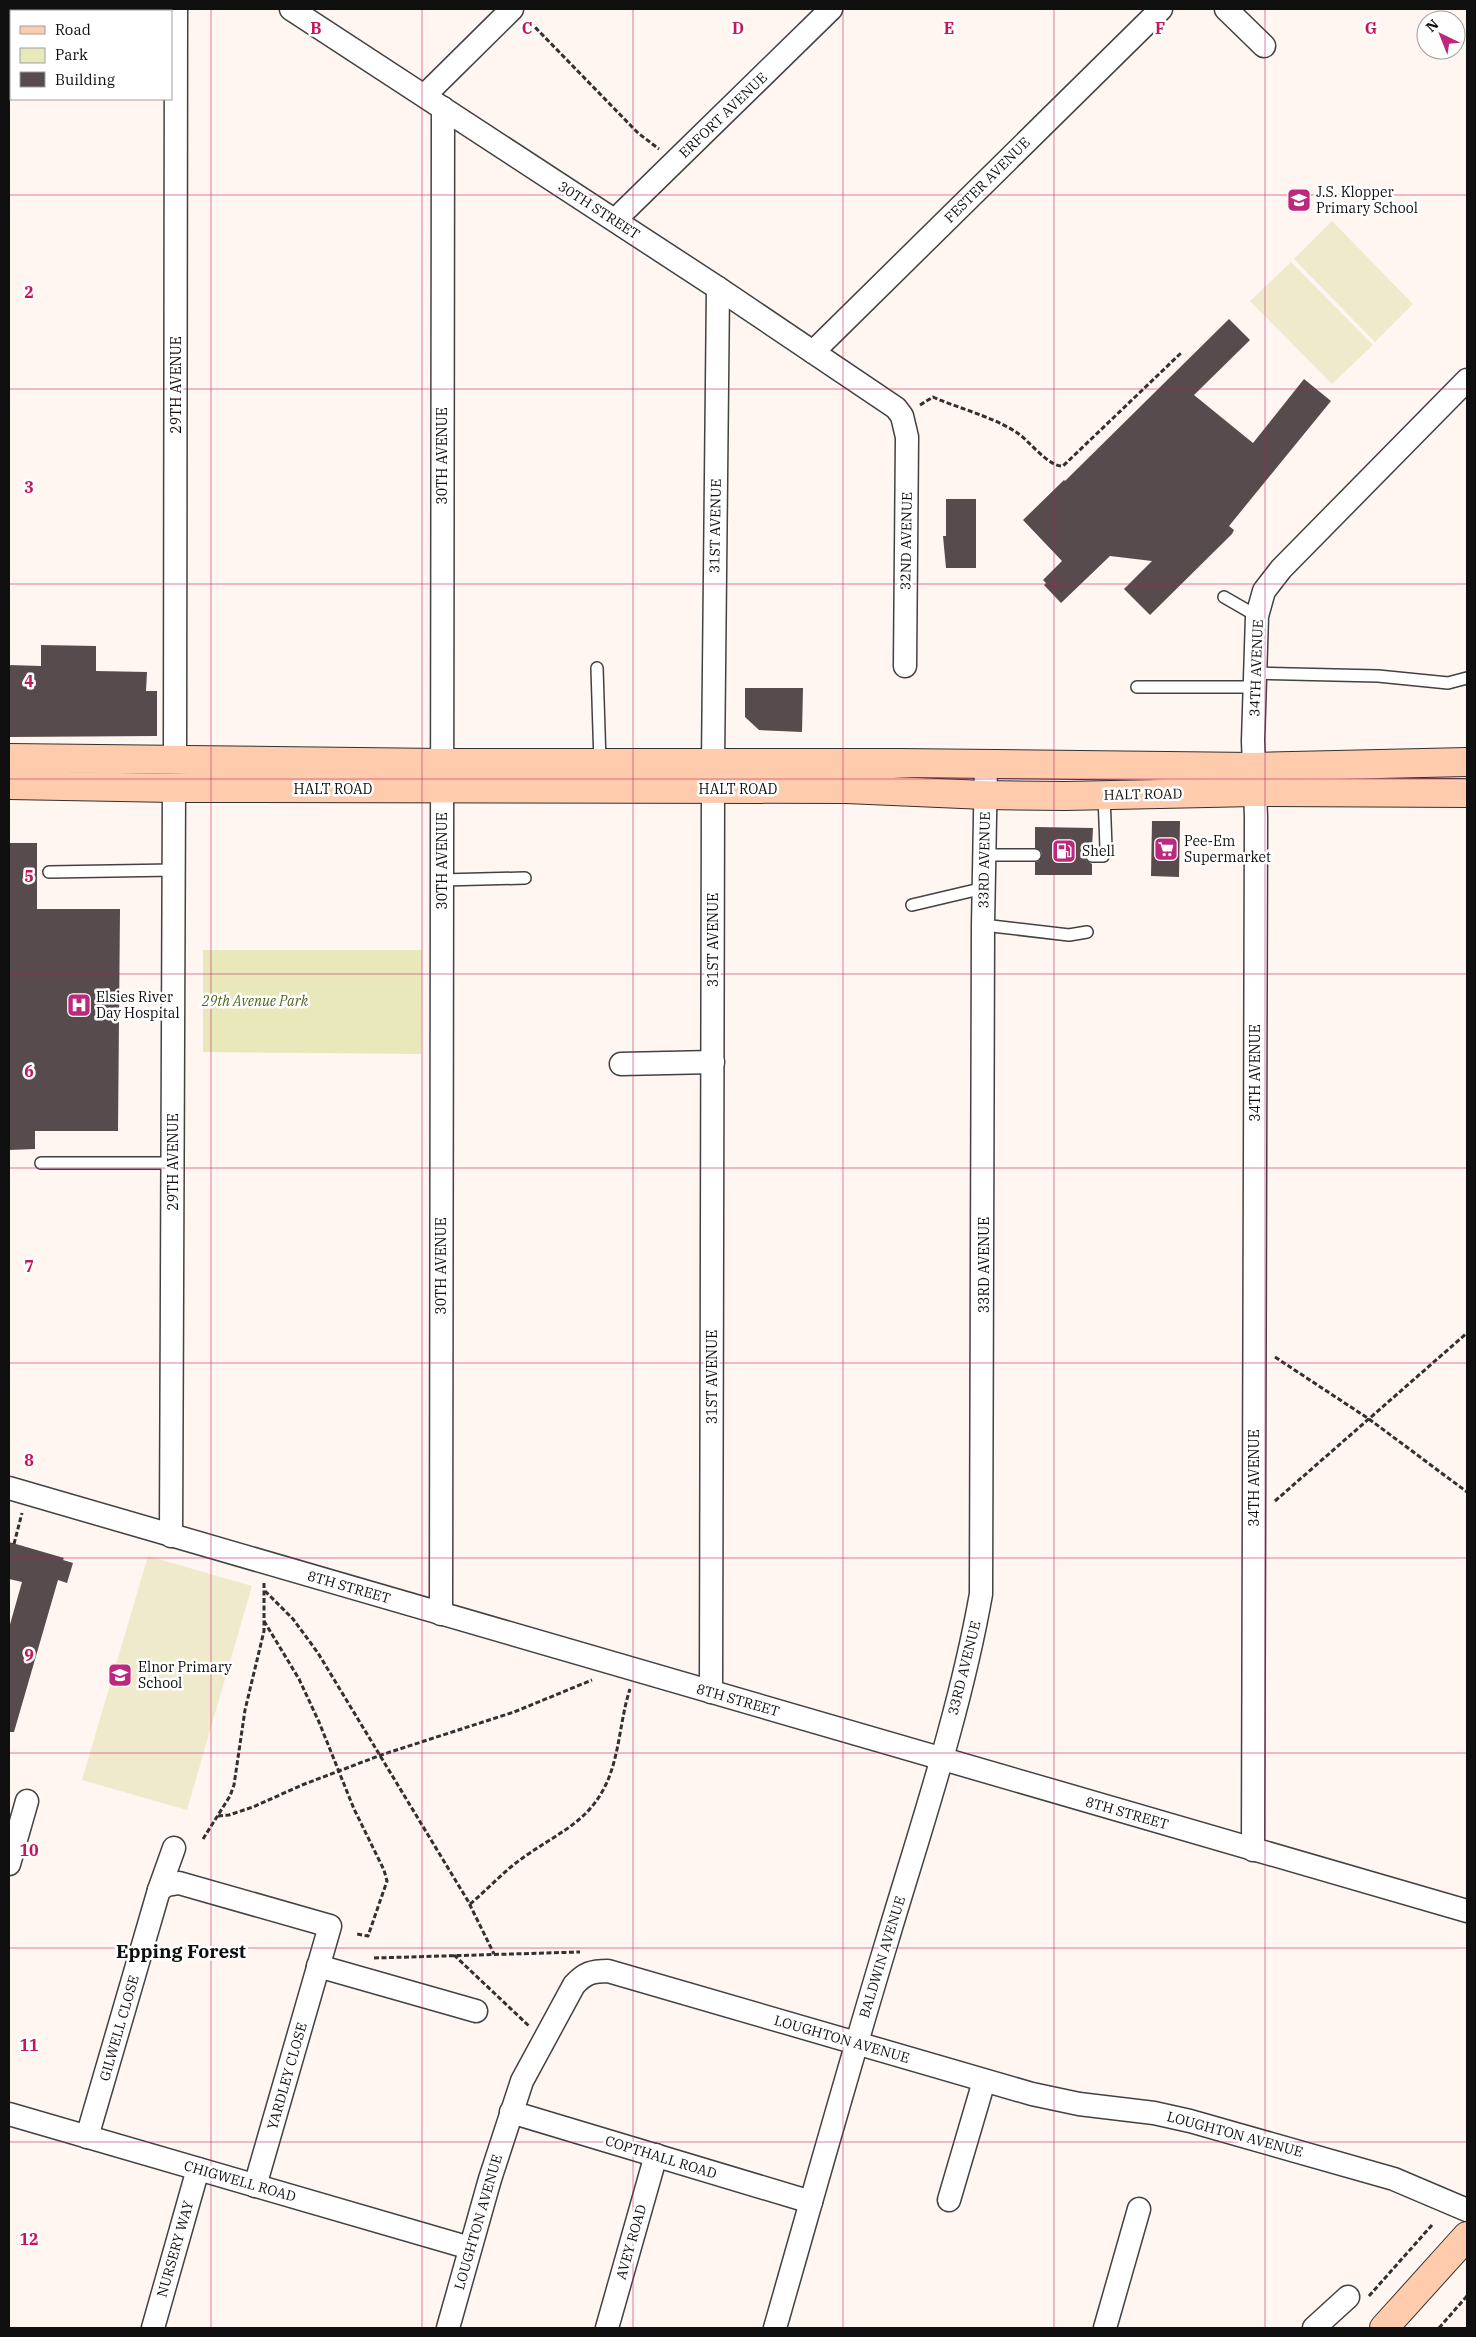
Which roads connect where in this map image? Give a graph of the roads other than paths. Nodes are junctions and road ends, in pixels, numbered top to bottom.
1 (176, 9) edge
2 (291, 9) edge
3 (831, 9) edge
4 (1161, 9) edge
5 (1226, 9) edge
6 (518, 12) edge
7 (1264, 46) dead end
8 (425, 95) junction
9 (443, 108) junction
10 (615, 220) junction
11 (718, 288) junction
12 (813, 352) junction
13 (1467, 380) edge
14 (902, 416) joint
15 (1224, 597) dead end
16 (1257, 616) junction
17 (905, 666) dead end
18 (597, 668) dead end
19 (1467, 678) edge
20 (1254, 680) junction
21 (1137, 687) dead end
22 (9, 758) edge
23 (175, 760) junction
24 (1467, 762) edge
25 (600, 763) junction
26 (986, 764) junction
27 (442, 776) junction
28 (713, 777) junction
29 (1254, 779) junction
30 (9, 785) edge
31 (174, 788) junction
32 (1467, 793) edge
33 (985, 795) junction
34 (1104, 795) junction
35 (984, 855) junction
36 (1035, 855) dead end
37 (1092, 856) dead end
38 (174, 870) junction
39 (49, 872) dead end
40 (525, 878) dead end
41 (442, 880) junction
42 (984, 888) junction
43 (912, 905) dead end
44 (984, 925) junction
45 (1087, 932) dead end
46 (713, 1062) junction
47 (621, 1064) dead end
48 (41, 1163) dead end
49 (173, 1163) junction
50 (9, 1488) edge
51 (171, 1536) junction
52 (441, 1614) junction
53 (711, 1692) junction
54 (941, 1760) junction
55 (27, 1801) dead end
56 (174, 1848) dead end
57 (1253, 1850) junction
58 (9, 1864) edge
59 (159, 1890) junction
60 (1467, 1911) edge
61 (318, 1966) junction
62 (476, 2011) dead end
63 (856, 2043) junction
64 (984, 2081) junction
65 (511, 2112) junction
66 (9, 2114) edge
67 (87, 2137) junction
68 (656, 2155) junction
69 (198, 2169) junction
70 (255, 2186) junction
71 (949, 2200) dead end
72 (811, 2202) junction
73 (1139, 2209) dead end
74 (1467, 2210) edge
75 (1467, 2236) edge
76 (470, 2248) junction
77 (1357, 2298) road end
78 (152, 2328) edge
79 (448, 2328) edge
80 (607, 2328) edge
81 (775, 2328) edge
82 (1105, 2328) edge
83 (1314, 2328) edge
84 (1384, 2328) edge

1 - 23 street, 29TH AVENUE
2 - 8 street, 30TH STREET
3 - 10 street, ERFORT AVENUE
4 - 12 street, FESTER AVENUE
5 - 7 street
6 - 8 street
8 - 9 street, 30TH STREET
9 - 10 street, 30TH STREET
9 - 27 street, 30TH AVENUE
10 - 11 street, 30TH STREET
11 - 12 street, 30TH STREET
11 - 28 street, 31ST AVENUE
12 - 14 street, 30TH STREET
13 - 16 street, 34TH AVENUE
14 - 17 street, 32ND AVENUE
15 - 16 lane
16 - 20 street, 34TH AVENUE
18 - 25 lane
19 - 20 lane
20 - 21 lane
20 - 29 street, 34TH AVENUE
22 - 23 street, HALT ROAD
23 - 27 street, HALT ROAD
24 - 29 street, HALT ROAD
25 - 27 street, HALT ROAD
25 - 28 street, HALT ROAD
26 - 28 street, HALT ROAD
26 - 29 street, HALT ROAD
26 - 33 street, 33RD AVENUE
27 - 28 street, HALT ROAD
27 - 31 street, HALT ROAD
27 - 41 street, 30TH AVENUE
28 - 33 street, HALT ROAD
28 - 46 street, 31ST AVENUE
29 - 32 street, HALT ROAD
29 - 34 street, HALT ROAD
29 - 57 street, 34TH AVENUE
30 - 31 street, HALT ROAD
31 - 38 street, 29TH AVENUE
33 - 34 street, HALT ROAD
33 - 35 street, 33RD AVENUE
34 - 37 lane
35 - 36 lane
35 - 42 street, 33RD AVENUE
38 - 39 lane
38 - 49 street, 29TH AVENUE
40 - 41 lane
41 - 52 street, 30TH AVENUE
42 - 43 lane
42 - 44 street, 33RD AVENUE
44 - 45 lane
44 - 54 street, 33RD AVENUE
46 - 47 street
46 - 53 street, 31ST AVENUE
48 - 49 lane
49 - 51 street, 29TH AVENUE
50 - 51 street, 8TH STREET
51 - 52 street, 8TH STREET
52 - 53 street, 8TH STREET
53 - 54 street, 8TH STREET
54 - 57 street, 8TH STREET
54 - 63 street, BALDWIN AVENUE
55 - 58 street
56 - 59 street, GILWELL CLOSE
57 - 60 street, 8TH STREET
59 - 61 street, YARDLEY CLOSE
59 - 67 street, GILWELL CLOSE
61 - 62 street
61 - 70 street, YARDLEY CLOSE
63 - 64 street, LOUGHTON AVENUE
63 - 65 street, LOUGHTON AVENUE
63 - 72 street, BALDWIN AVENUE
64 - 71 street
64 - 74 street, LOUGHTON AVENUE
65 - 68 street, COPTHALL ROAD
65 - 76 street, LOUGHTON AVENUE
66 - 67 street, CHIGWELL ROAD
67 - 69 street, CHIGWELL ROAD
68 - 72 street, COPTHALL ROAD
68 - 80 street, AVEY ROAD
69 - 70 street, CHIGWELL ROAD
69 - 78 street, NURSERY WAY
70 - 76 street, CHIGWELL ROAD
72 - 81 street, BALDWIN AVENUE
73 - 82 street
75 - 84 street
76 - 79 street, LOUGHTON AVENUE
77 - 83 street

